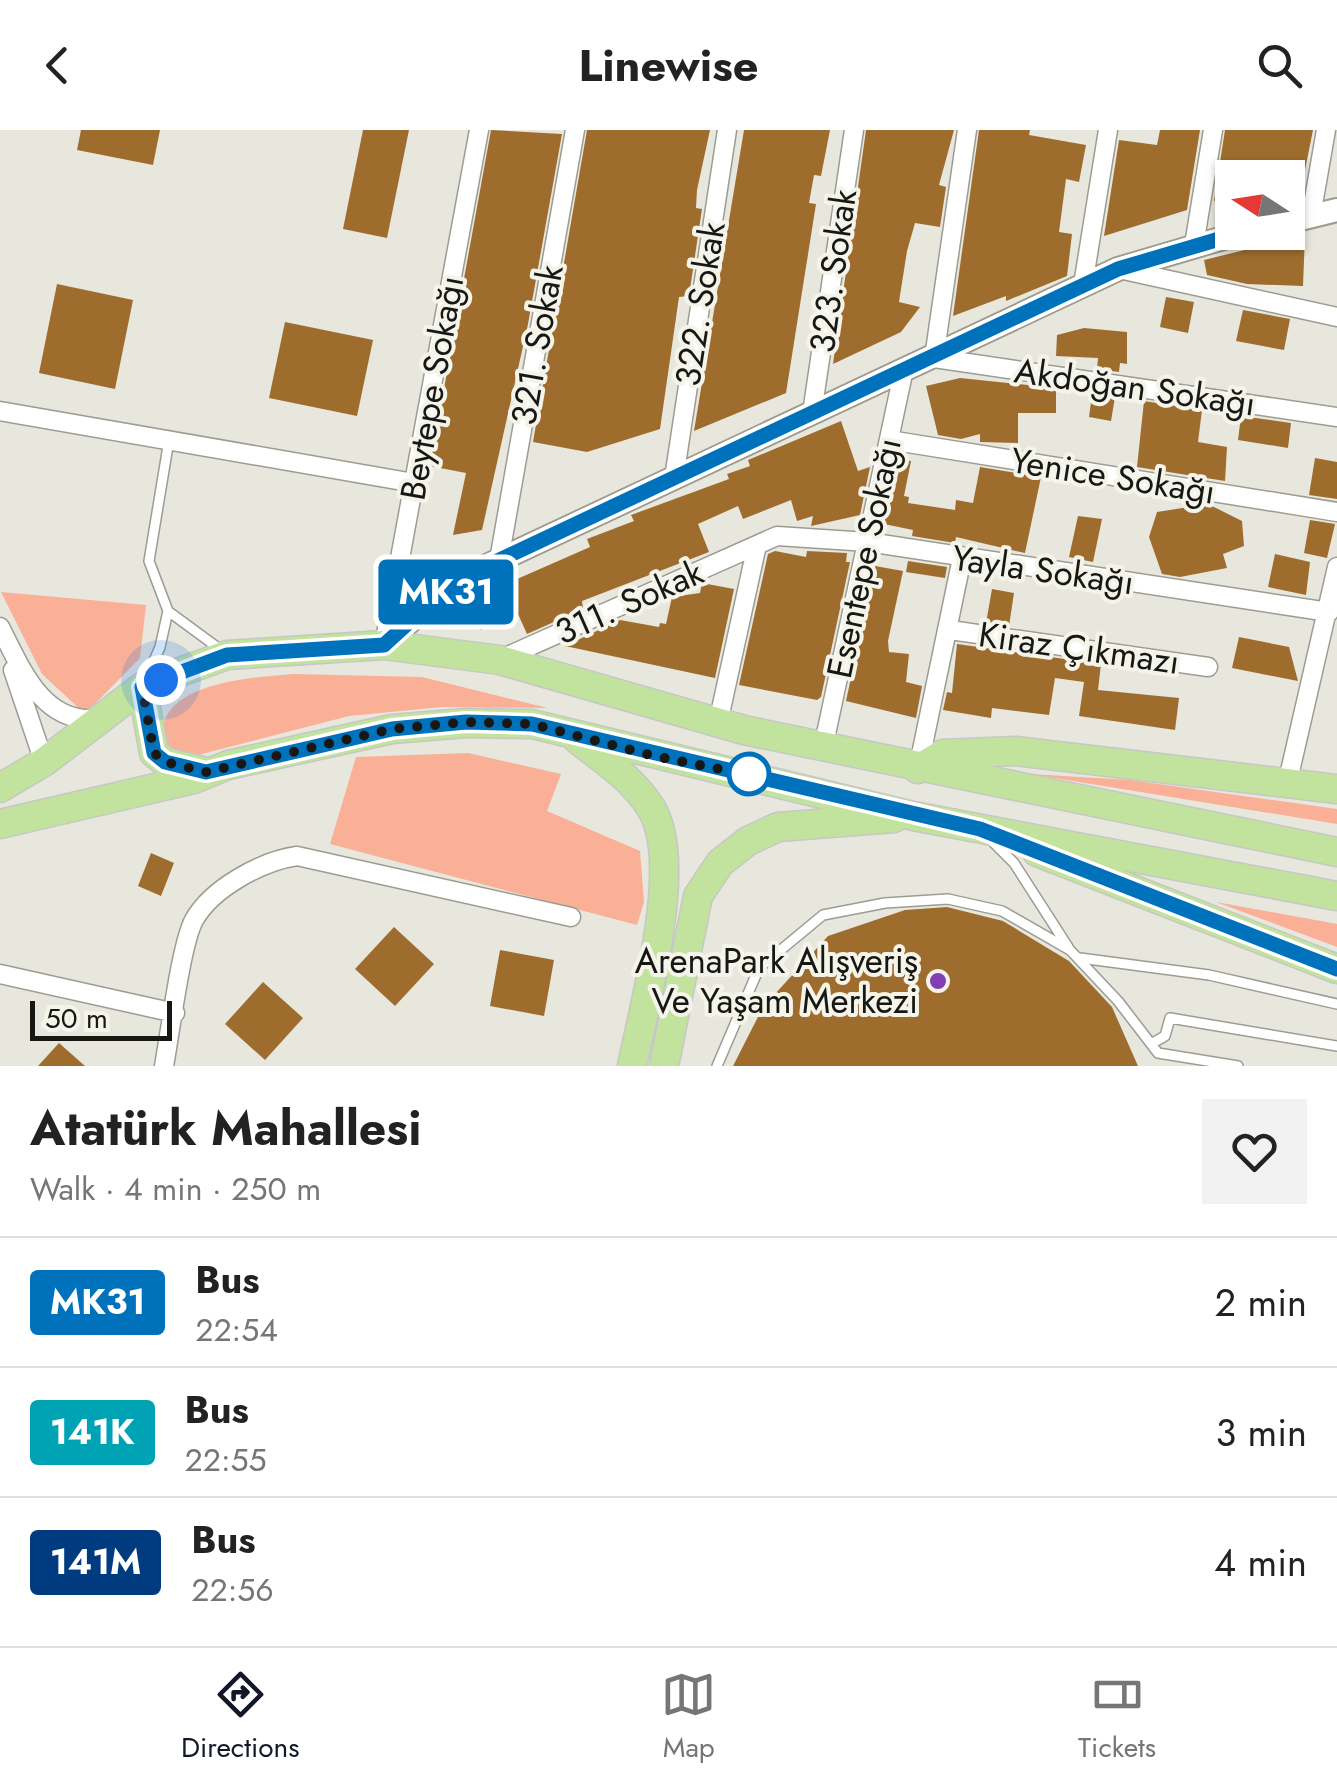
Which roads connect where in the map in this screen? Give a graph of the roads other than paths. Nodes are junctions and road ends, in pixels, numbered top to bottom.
1 (479, 130) edge
2 (575, 130) edge
3 (727, 130) edge
4 (854, 130) edge
5 (966, 130) edge
6 (1213, 130) edge
7 (1326, 130) edge
8 (1102, 131) edge
9 (1337, 210) edge
10 (1312, 216) junction
11 (1305, 218) edge
12 (1215, 239) edge
13 (1194, 244) junction
14 (1118, 269) junction
15 (1084, 285) junction
16 (1337, 317) edge
17 (934, 358) junction
18 (904, 369) junction
19 (0, 410) edge
20 (812, 413) junction
21 (1337, 417) edge
22 (168, 440) junction
23 (889, 440) junction
24 (674, 478) junction
25 (414, 483) junction
26 (1337, 512) edge
27 (868, 542) junction
28 (757, 545) junction
29 (962, 558) junction
30 (499, 560) junction
31 (1337, 567) edge
32 (168, 611) junction
33 (1329, 612) junction
34 (0, 629) edge
35 (950, 630) junction
36 (384, 645) junction
37 (227, 655) junction
38 (500, 660) junction
39 (1208, 667) dead end
40 (142, 687) junction
41 (97, 719) junction
42 (718, 723) junction
43 (564, 730) junction
44 (823, 748) junction
45 (44, 762) junction
46 (918, 769) junction
47 (206, 772) junction
48 (1288, 780) junction
49 (1337, 785) edge
50 (0, 788) edge
51 (913, 816) junction
52 (0, 824) edge
53 (980, 829) junction
54 (1329, 851) edge
55 (1324, 894) edge
56 (571, 917) dead end
57 (1070, 950) junction
58 (1080, 958) junction
59 (1337, 969) edge
60 (0, 974) edge
61 (1337, 1004) edge
62 (174, 1013) junction
63 (1151, 1044) junction
64 (1337, 1046) edge
65 (164, 1066) edge
66 (632, 1066) edge
67 (664, 1066) edge
68 (717, 1066) edge
69 (1238, 1066) edge

1 - 25 street, Beytepe Sokağı
2 - 30 street, 321. Sokak
3 - 24 street, 322. Sokak
4 - 20 street, 323. Sokak
5 - 17 street
6 - 13 street
7 - 10 street
8 - 15 street
9 - 10 street
10 - 11 street
12 - 13 street
13 - 14 street
14 - 15 street
14 - 16 street
15 - 17 street
17 - 18 street
17 - 21 street, Akdoğan Sokağı
18 - 20 street
18 - 23 street, Esentepe Sokağı
19 - 22 street
20 - 24 street
22 - 25 street
22 - 32 lane
23 - 26 street, Yenice Sokağı
23 - 27 street, Esentepe Sokağı
24 - 30 street
25 - 36 street, Beytepe Sokağı
27 - 28 street, Yayla Sokağı
27 - 29 street, Yayla Sokağı
27 - 44 street, Esentepe Sokağı
28 - 38 street, 311. Sokak
28 - 42 street
29 - 33 street, Yayla Sokağı
29 - 35 street
30 - 36 street
31 - 33 street
32 - 37 lane
32 - 40 lane
33 - 48 street
34 - 41 street
34 - 45 street
35 - 39 street, Kiraz Çıkmazı
35 - 46 street
36 - 37 main road
36 - 38 main road
37 - 40 main road
38 - 42 main road
40 - 41 main road
40 - 47 main road
41 - 45 main road
42 - 44 main road
43 - 47 main road
43 - 51 main road
43 - 66 main road
44 - 46 main road
45 - 50 main road
46 - 48 main road
46 - 54 main road
47 - 52 main road
48 - 49 main road
51 - 53 main road
51 - 67 main road
53 - 55 main road
53 - 57 lane
53 - 59 main road
56 - 62 street
57 - 58 lane
57 - 68 lane
58 - 61 lane
58 - 63 lane
60 - 62 street
62 - 65 street
63 - 64 lane
63 - 69 lane

